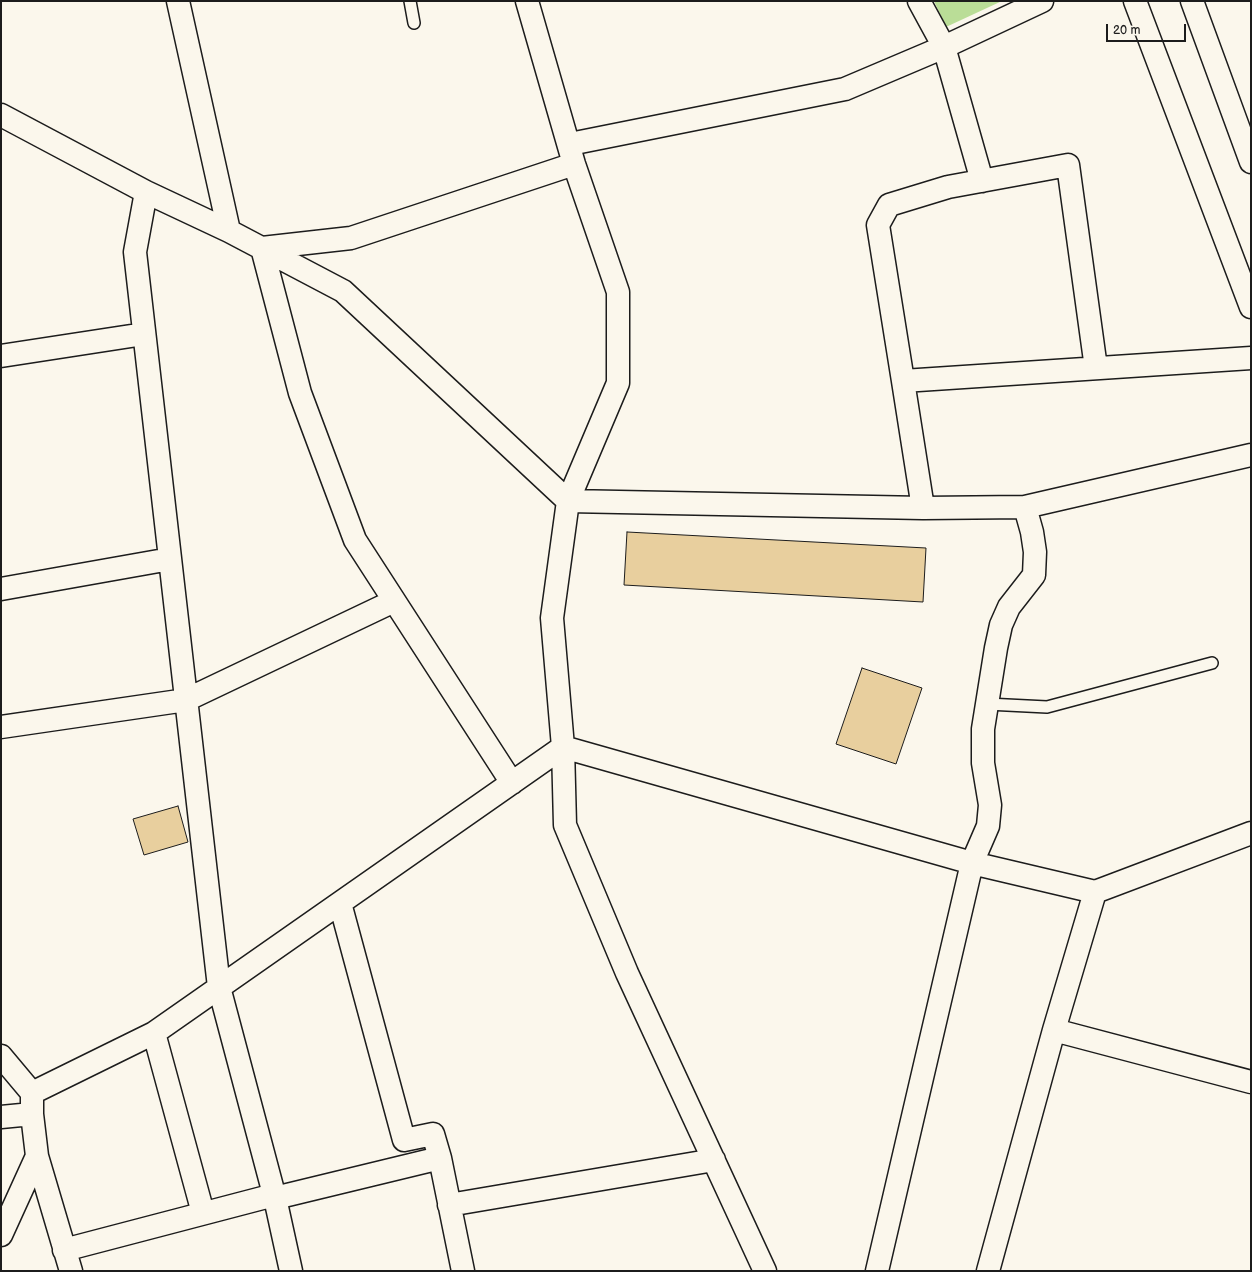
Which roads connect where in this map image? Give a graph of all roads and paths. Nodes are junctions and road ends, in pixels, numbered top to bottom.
1 (178, 1) edge
2 (410, 1) edge
3 (527, 1) edge
4 (920, 1) edge
5 (1042, 1) edge
6 (1135, 1) edge
7 (1192, 1) edge
8 (414, 23) dead end
9 (944, 47) junction
10 (1, 115) edge
11 (572, 154) junction
12 (1251, 162) edge
13 (982, 181) junction
14 (146, 192) junction
15 (229, 230) junction
16 (262, 248) junction
17 (1251, 307) edge
18 (144, 334) junction
19 (1, 356) edge
20 (1251, 358) edge
21 (1096, 368) junction
22 (903, 381) junction
23 (1251, 455) edge
24 (568, 501) junction
25 (1025, 507) junction
26 (923, 508) junction
27 (170, 559) junction
28 (1, 589) edge
29 (394, 601) junction
30 (1212, 663) dead end
31 (186, 700) junction
32 (987, 704) junction
33 (1, 727) edge
34 (563, 747) junction
35 (512, 783) junction
36 (1251, 833) edge
37 (972, 863) junction
38 (1094, 892) junction
39 (340, 903) junction
40 (219, 987) junction
41 (1054, 1030) junction
42 (154, 1033) junction
43 (1, 1056) edge
44 (1251, 1082) edge
45 (32, 1104) junction
46 (1, 1117) edge
47 (37, 1156) junction
48 (440, 1158) junction
49 (714, 1160) junction
50 (275, 1196) junction
51 (449, 1205) junction
52 (203, 1213) junction
53 (1, 1235) edge
54 (64, 1250) junction
55 (71, 1271) edge
56 (291, 1271) edge
57 (463, 1271) edge
58 (765, 1271) edge
59 (877, 1271) edge
60 (988, 1271) edge

1 - 15 street
2 - 8 lane
3 - 11 street
4 - 9 street
5 - 9 street
6 - 17 street
7 - 12 street
9 - 11 street
9 - 13 street
10 - 14 street
11 - 16 street
11 - 24 street
13 - 21 street
13 - 22 street
14 - 15 street
14 - 18 street
15 - 16 street
16 - 24 street
16 - 29 street
18 - 19 street
18 - 27 street
20 - 21 street
21 - 22 street
22 - 26 street
23 - 25 street
24 - 26 street
24 - 34 street
25 - 26 street
25 - 32 street
27 - 28 street
27 - 31 street
29 - 31 street
29 - 35 street
30 - 32 lane
31 - 33 street
31 - 40 street
32 - 37 street
34 - 35 street
34 - 37 street
34 - 49 street
35 - 39 street
36 - 38 street
37 - 38 street
37 - 59 street
38 - 41 street
39 - 40 street
39 - 48 street
40 - 42 street
40 - 50 street
41 - 44 street
41 - 60 street
42 - 45 street
42 - 52 street
43 - 45 street
45 - 46 street
45 - 47 street
47 - 53 street
47 - 54 street
48 - 50 street
48 - 51 street
49 - 51 street
49 - 58 street
50 - 52 street
50 - 56 street
51 - 57 street
52 - 54 street
54 - 55 street

